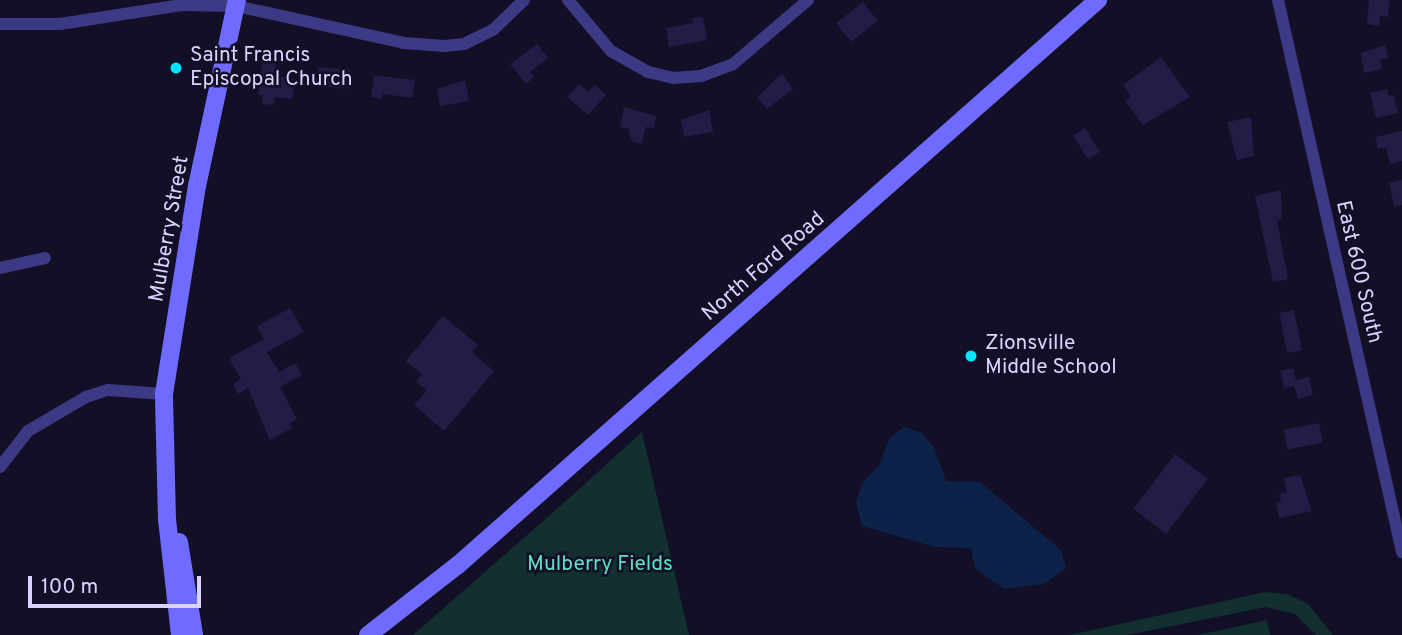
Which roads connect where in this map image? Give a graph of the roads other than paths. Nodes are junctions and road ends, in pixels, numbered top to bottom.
1 (524, 0) edge
2 (568, 0) edge
3 (808, 0) edge
4 (1098, 0) edge
5 (1278, 0) edge
6 (237, 3) edge
7 (133, 6) edge
8 (0, 24) edge
9 (45, 258) dead end
10 (0, 268) edge
11 (164, 394) junction
12 (0, 467) edge
13 (165, 468) junction
14 (1402, 552) edge
15 (458, 565) junction
16 (180, 635) edge
17 (194, 635) edge
18 (368, 635) edge
19 (388, 635) edge

1 - 6 street
2 - 3 street
4 - 15 main road, North Ford Road
5 - 14 street, East 600 South
6 - 7 street
6 - 11 main road, Mulberry Street
7 - 8 street
9 - 10 street
11 - 12 street
11 - 13 main road, Mulberry Street
13 - 16 main road, Mulberry Street
13 - 17 main road, Mulberry Street
15 - 18 main road, North Ford Road
15 - 19 main road, North Ford Road

